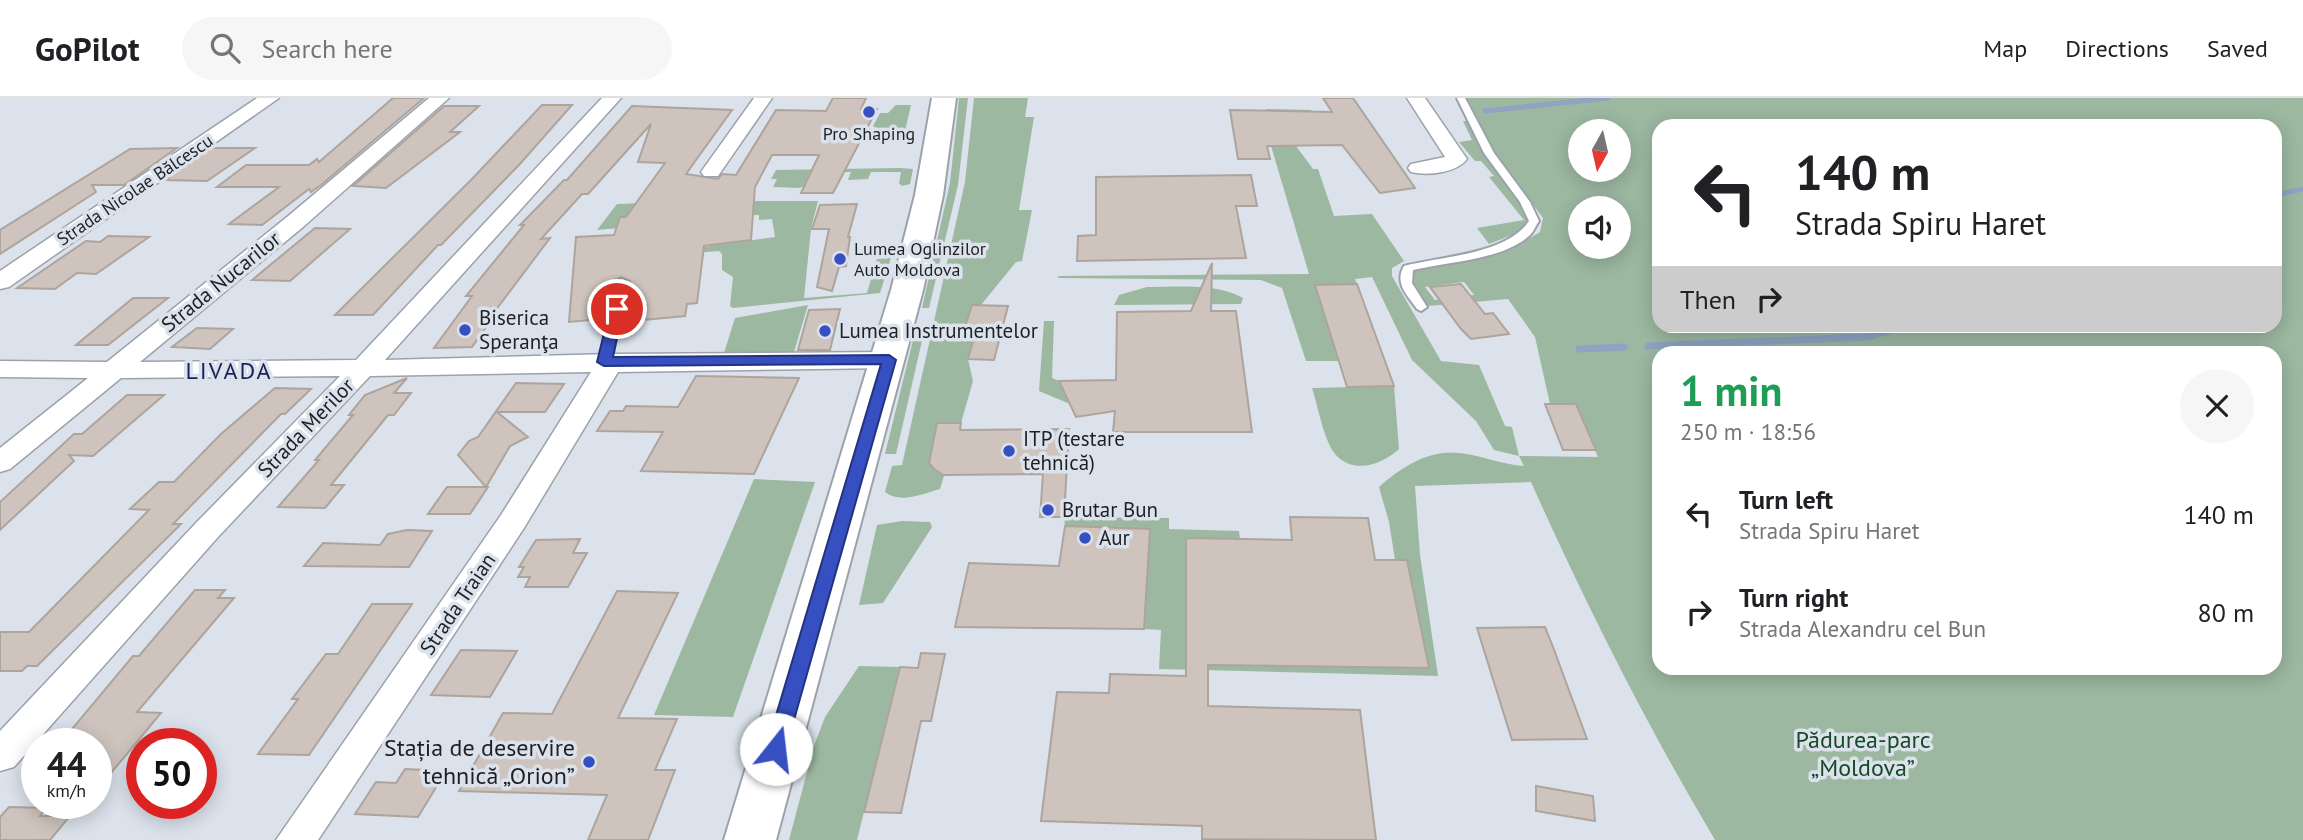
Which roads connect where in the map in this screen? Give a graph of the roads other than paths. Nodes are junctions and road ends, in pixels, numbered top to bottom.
1 (270, 98) edge
2 (440, 98) edge
3 (612, 98) edge
4 (763, 98) edge
5 (944, 98) edge
6 (1416, 98) edge
7 (1461, 98) edge
8 (1418, 168) dead end
9 (711, 172) dead end
10 (0, 282) edge
11 (622, 282) dead end
12 (1421, 307) dead end
13 (889, 360) junction
14 (608, 362) junction
15 (363, 368) junction
16 (0, 369) edge
17 (113, 371) junction
18 (0, 463) edge
19 (0, 757) edge
20 (296, 840) edge
21 (750, 840) edge

1 - 10 street, Strada Nicolae Bălcescu
2 - 17 street, Strada Nucarilor
3 - 15 street, Strada Merilor
4 - 9 street
5 - 13 main road
6 - 8 street
7 - 12 lane
11 - 14 lane
13 - 14 street
13 - 21 main road
14 - 15 street
14 - 20 street, Strada Traian
15 - 17 street
15 - 19 street, Strada Merilor
16 - 17 street
17 - 18 street, Strada Nucarilor

